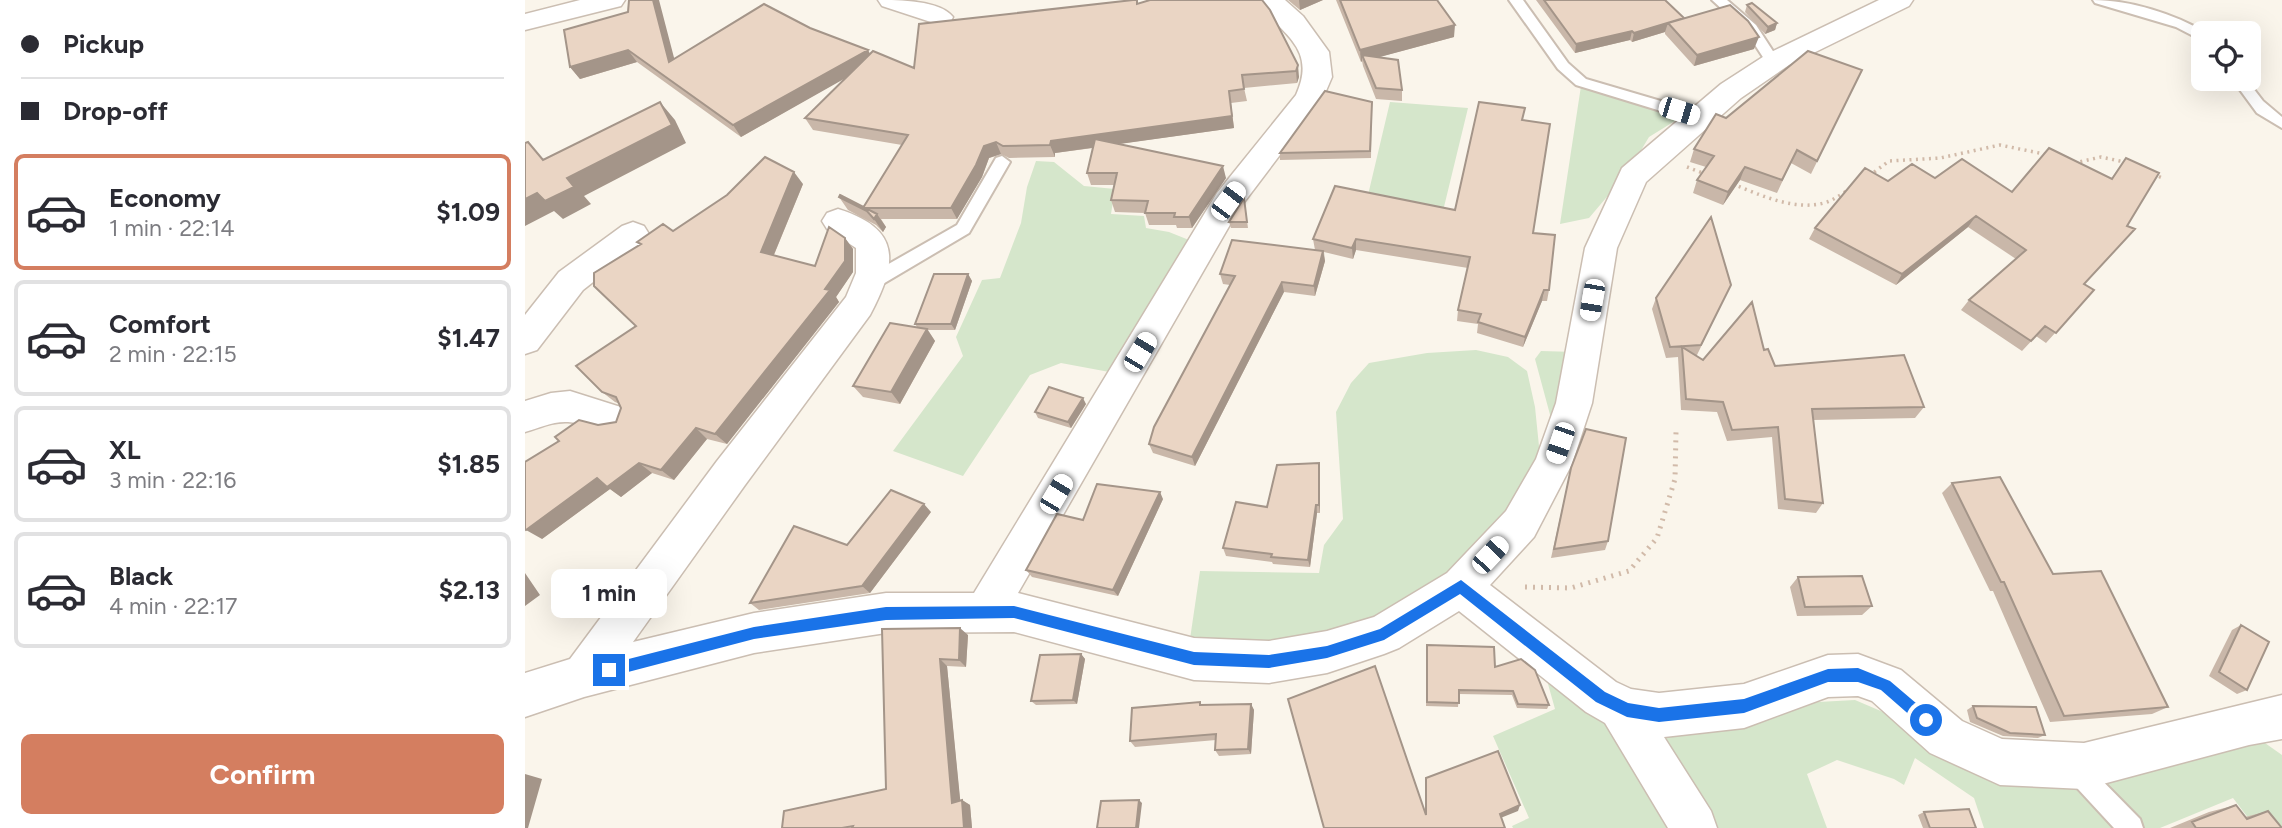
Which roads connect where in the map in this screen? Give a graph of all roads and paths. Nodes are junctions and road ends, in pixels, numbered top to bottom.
1 (613, 0) edge
2 (891, 0) edge
3 (1270, 0) edge
4 (1516, 0) edge
5 (1719, 0) edge
6 (1900, 0) edge
7 (2100, 0) edge
8 (940, 17) dead end
9 (525, 22) edge
10 (2191, 30) edge
11 (1775, 65) junction
12 (2246, 91) edge
13 (1700, 118) junction
14 (2282, 123) edge
15 (1656, 156) junction
16 (2051, 156) edge
17 (2062, 160) edge
18 (1002, 162) edge
19 (2140, 168) edge
20 (2152, 174) edge
21 (1707, 175) edge
22 (2165, 179) dead end
23 (1733, 184) edge
24 (838, 220) dead end
25 (633, 234) dead end
26 (870, 283) junction
27 (525, 340) edge
28 (525, 417) edge
29 (614, 420) edge
30 (1677, 432) dead end
31 (1461, 586) junction
32 (985, 612) junction
33 (584, 676) junction
34 (525, 695) edge
35 (1621, 707) junction
36 (2282, 717) edge
37 (2071, 764) junction
38 (1694, 828) edge
39 (2131, 828) edge

1 - 9 street
2 - 8 street
3 - 32 street
4 - 13 lane
5 - 11 lane
6 - 11 street
7 - 10 lane
11 - 13 street
12 - 14 lane
13 - 15 street
15 - 21 path
15 - 31 street
16 - 23 path
17 - 19 path
18 - 26 lane
20 - 22 path
24 - 26 street
25 - 27 street
26 - 33 street
28 - 29 street
30 - 31 path
31 - 32 street
31 - 35 street
32 - 33 street
33 - 34 street
35 - 37 street
35 - 38 street
36 - 37 street
37 - 39 lane

